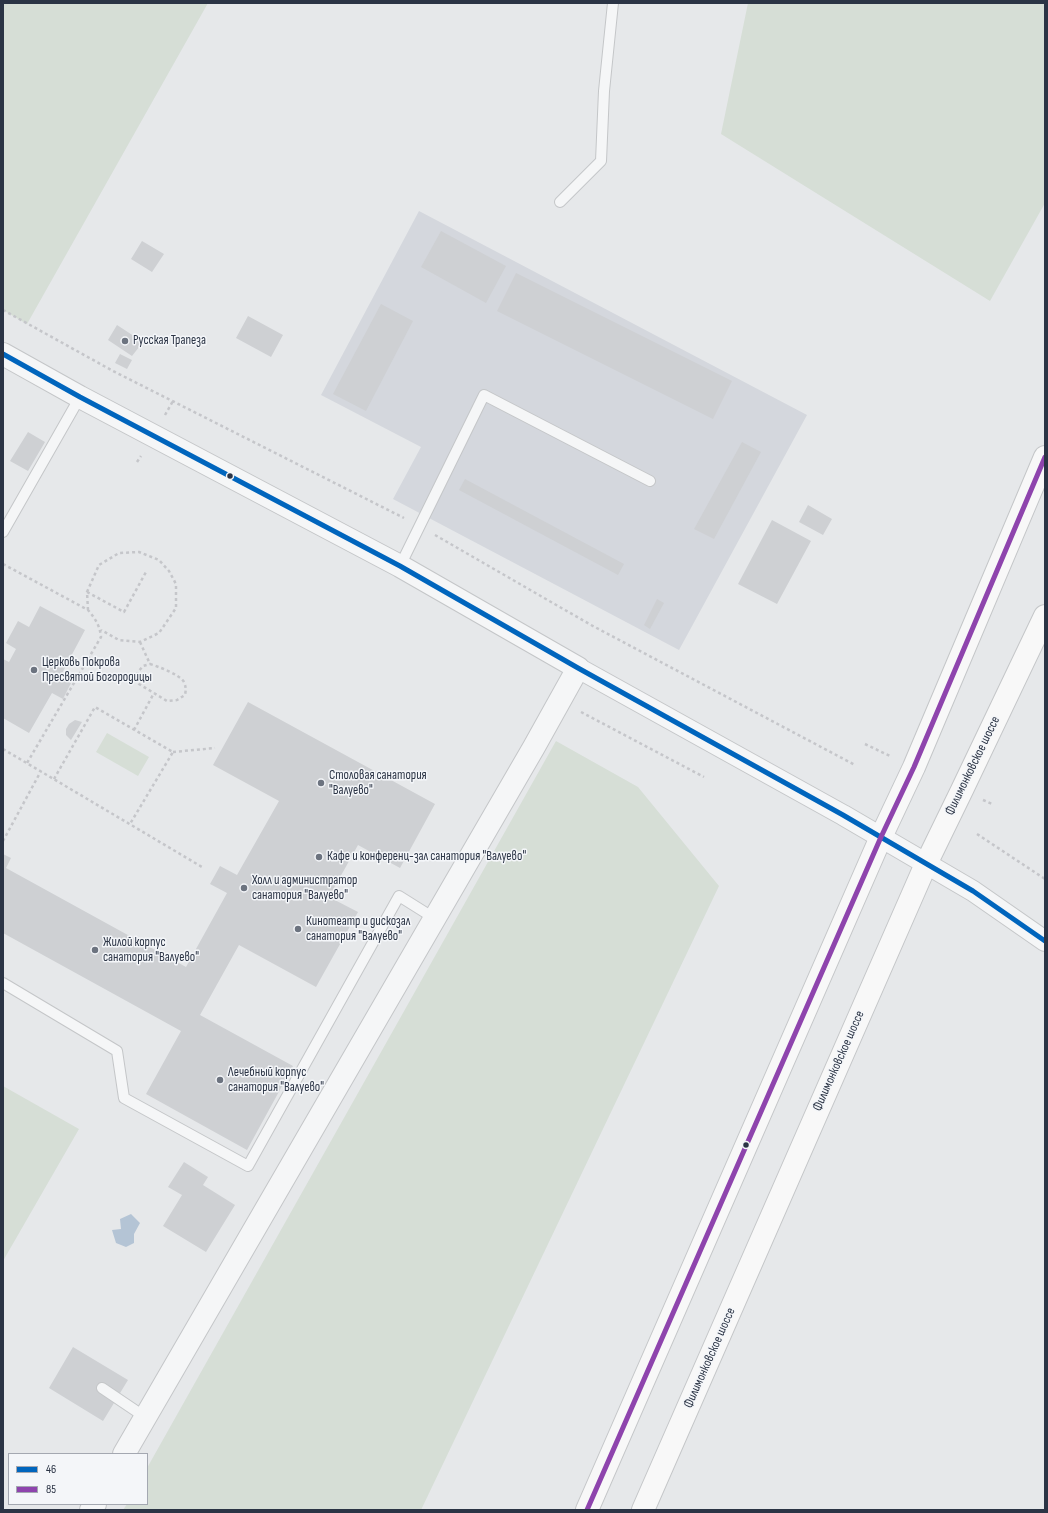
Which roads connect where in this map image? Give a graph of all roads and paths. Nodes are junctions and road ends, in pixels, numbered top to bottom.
1 (613, 3) edge
2 (560, 202) dead end
3 (3, 354) edge
4 (80, 397) junction
5 (1045, 457) edge
6 (650, 481) dead end
7 (4, 528) edge
8 (3, 564) edge
9 (400, 566) junction
10 (146, 572) dead end
11 (87, 592) junction
12 (88, 610) junction
13 (1045, 616) edge
14 (101, 630) junction
15 (140, 642) junction
16 (150, 664) junction
17 (578, 668) junction
18 (154, 693) junction
19 (560, 701) junction
20 (134, 730) junction
21 (3, 748) edge
22 (215, 748) dead end
23 (173, 752) junction
24 (27, 763) junction
25 (41, 771) junction
26 (704, 777) dead end
27 (54, 779) junction
28 (130, 824) junction
29 (977, 834) dead end
30 (881, 837) junction
31 (4, 841) edge
32 (926, 864) junction
33 (202, 867) dead end
34 (1045, 879) edge
35 (434, 918) junction
36 (1045, 941) edge
37 (3, 983) edge
38 (102, 1388) dead end
39 (145, 1418) junction
40 (125, 1453) edge
41 (587, 1510) edge
42 (643, 1510) edge

1 - 2 lane
3 - 4 street
4 - 7 lane
4 - 9 street
5 - 30 main road
6 - 9 lane
8 - 12 path
9 - 17 street
10 - 11 path
11 - 12 path
11 - 15 path
12 - 14 path
13 - 32 main road, Филимонковское шоссе
14 - 15 path
14 - 24 path
15 - 16 path
16 - 18 path
16 - 18 path
17 - 19 street
17 - 30 street
18 - 20 path
19 - 26 path
19 - 35 street
20 - 23 path
20 - 27 path
21 - 24 path
22 - 23 path
23 - 28 path
24 - 25 path
25 - 27 path
25 - 31 path
27 - 28 path
28 - 33 path
29 - 34 path
30 - 32 street
30 - 41 main road
32 - 36 street
32 - 42 main road, Филимонковское шоссе
35 - 37 lane
35 - 39 street
38 - 39 lane
39 - 40 street

